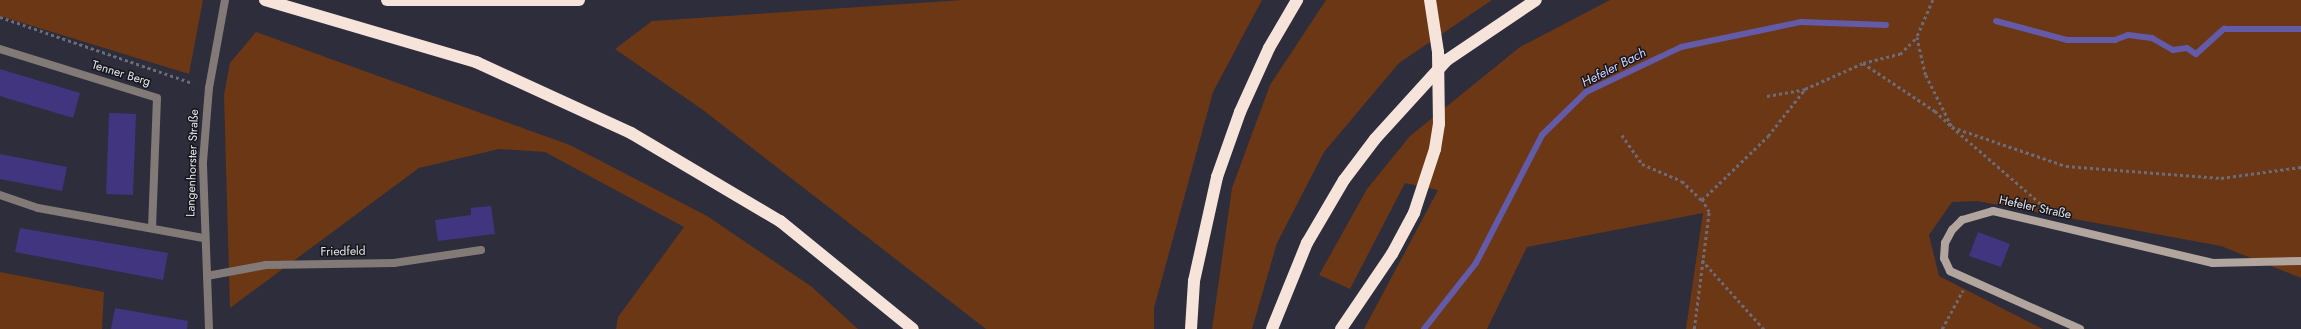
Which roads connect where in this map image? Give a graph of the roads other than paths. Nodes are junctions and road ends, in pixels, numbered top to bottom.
1 (225, 0) edge
2 (265, 0) edge
3 (387, 0) edge
4 (579, 0) edge
5 (1297, 0) edge
6 (1430, 0) edge
7 (1536, 0) edge
8 (0, 49) edge
9 (0, 195) edge
10 (152, 227) junction
11 (203, 238) junction
12 (481, 250) dead end
13 (2301, 261) edge
14 (207, 276) junction
15 (209, 329) edge
16 (913, 329) edge
17 (1191, 329) edge
18 (1272, 329) edge
19 (1340, 329) edge
20 (2080, 329) edge

1 - 11 street, Langenhorster Straße
2 - 16 highway
3 - 4 highway
5 - 17 highway
6 - 19 highway, bridge
7 - 18 highway
8 - 10 street, Tenner Berg
9 - 10 street
10 - 11 street
11 - 14 street, Langenhorster Straße
12 - 14 street, Friedfeld
13 - 20 main road, Hefeler Straße
14 - 15 street, Langenhorster Straße

